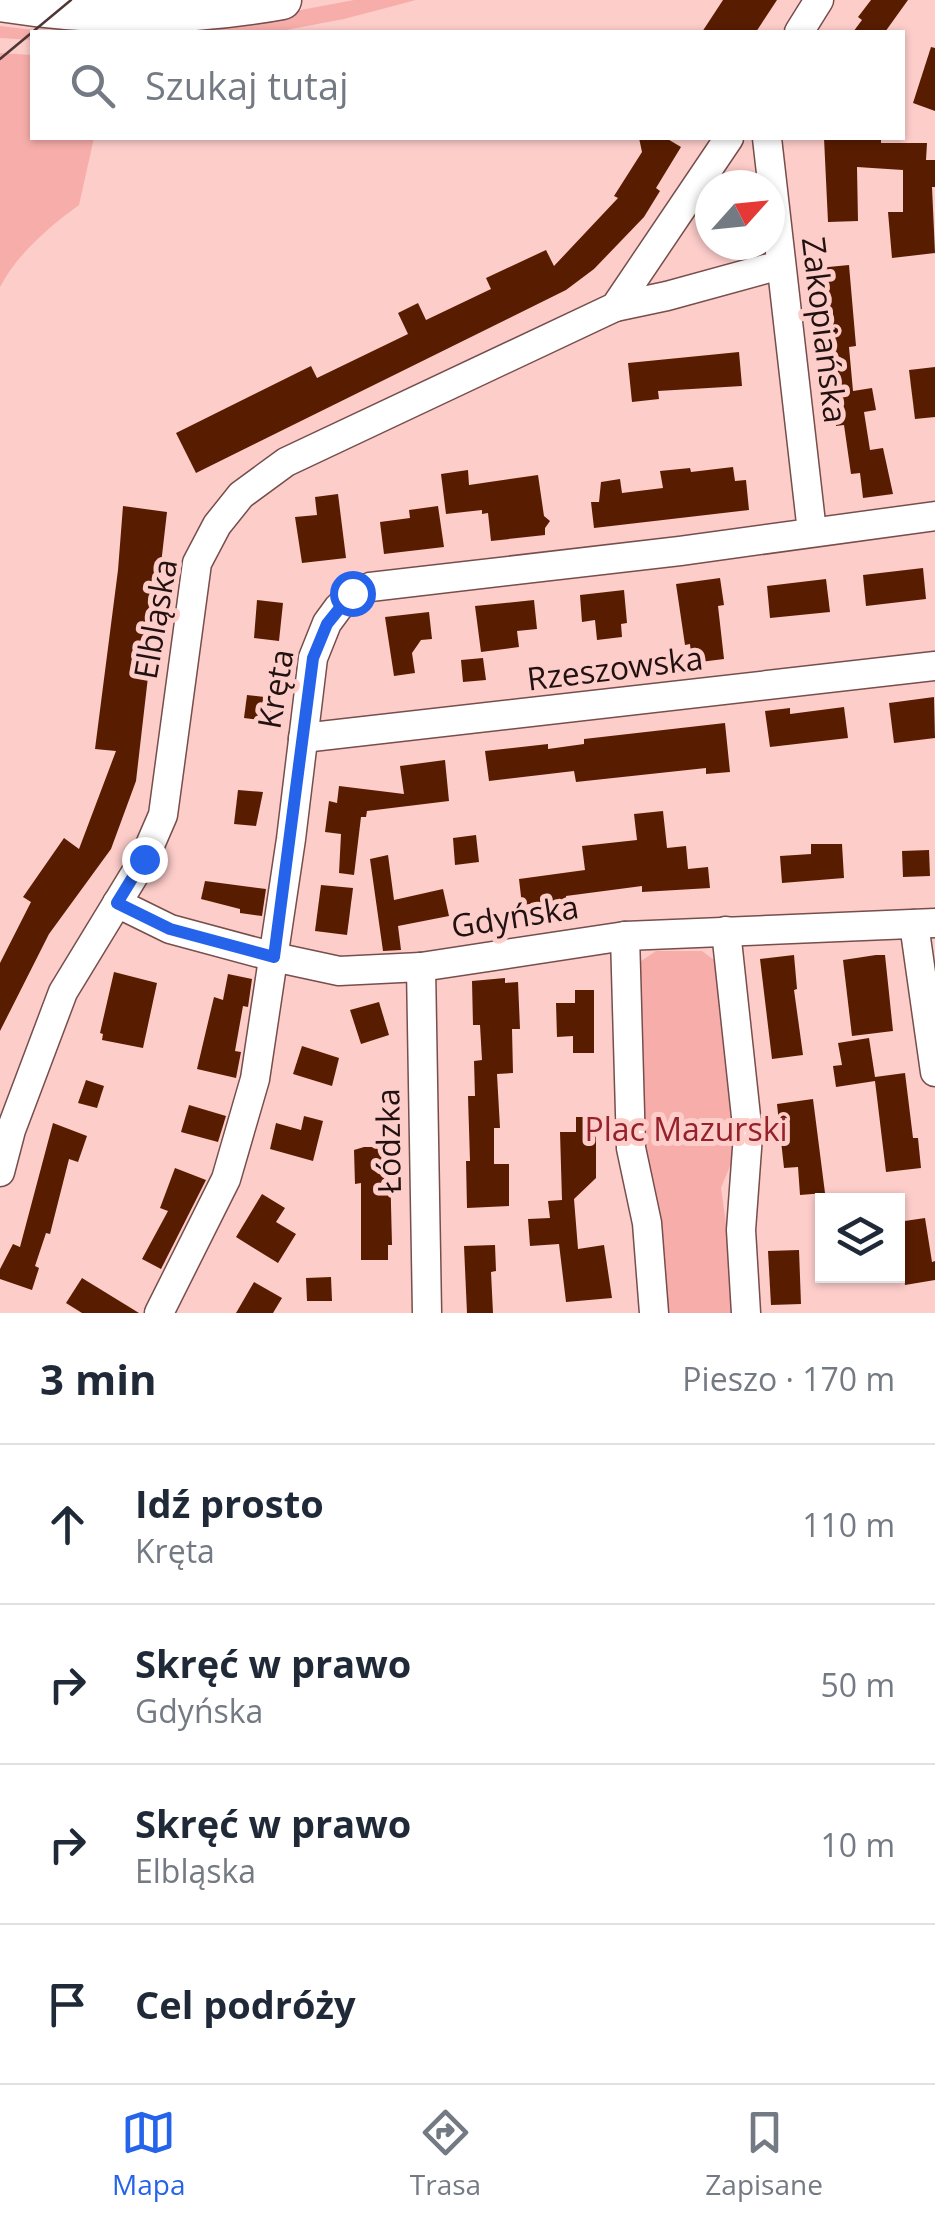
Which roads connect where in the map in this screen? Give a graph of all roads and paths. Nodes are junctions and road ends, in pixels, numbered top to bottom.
1 (282, 0) edge
2 (820, 0) edge
3 (0, 2) edge
4 (800, 30) edge
5 (729, 140) edge
6 (767, 140) edge
7 (780, 264) junction
8 (615, 307) junction
9 (935, 516) edge
10 (812, 532) junction
11 (935, 666) edge
12 (303, 738) junction
13 (117, 903) junction
14 (925, 923) edge
15 (726, 930) junction
16 (625, 936) junction
17 (274, 957) junction
18 (421, 967) junction
19 (935, 1072) edge
20 (0, 1172) edge
21 (159, 1313) edge
22 (428, 1313) edge
23 (654, 1313) edge
24 (746, 1313) edge

1 - 3 main road
2 - 4 street
5 - 8 street
6 - 7 street, Zakopiańska
7 - 8 street, Elbląska
7 - 10 street, Zakopiańska
8 - 13 street, Elbląska
9 - 10 street, Kręta
10 - 12 street, Kręta
11 - 12 street, Rzeszowska
12 - 17 street, Kręta
13 - 17 street, Gdyńska
13 - 20 street, Elbląska
14 - 15 street, Gdyńska
14 - 19 street
15 - 16 street, Gdyńska
15 - 24 street
16 - 18 street, Gdyńska
16 - 23 street
17 - 18 street, Gdyńska
17 - 21 street, Kręta
18 - 22 street, Łódzka

